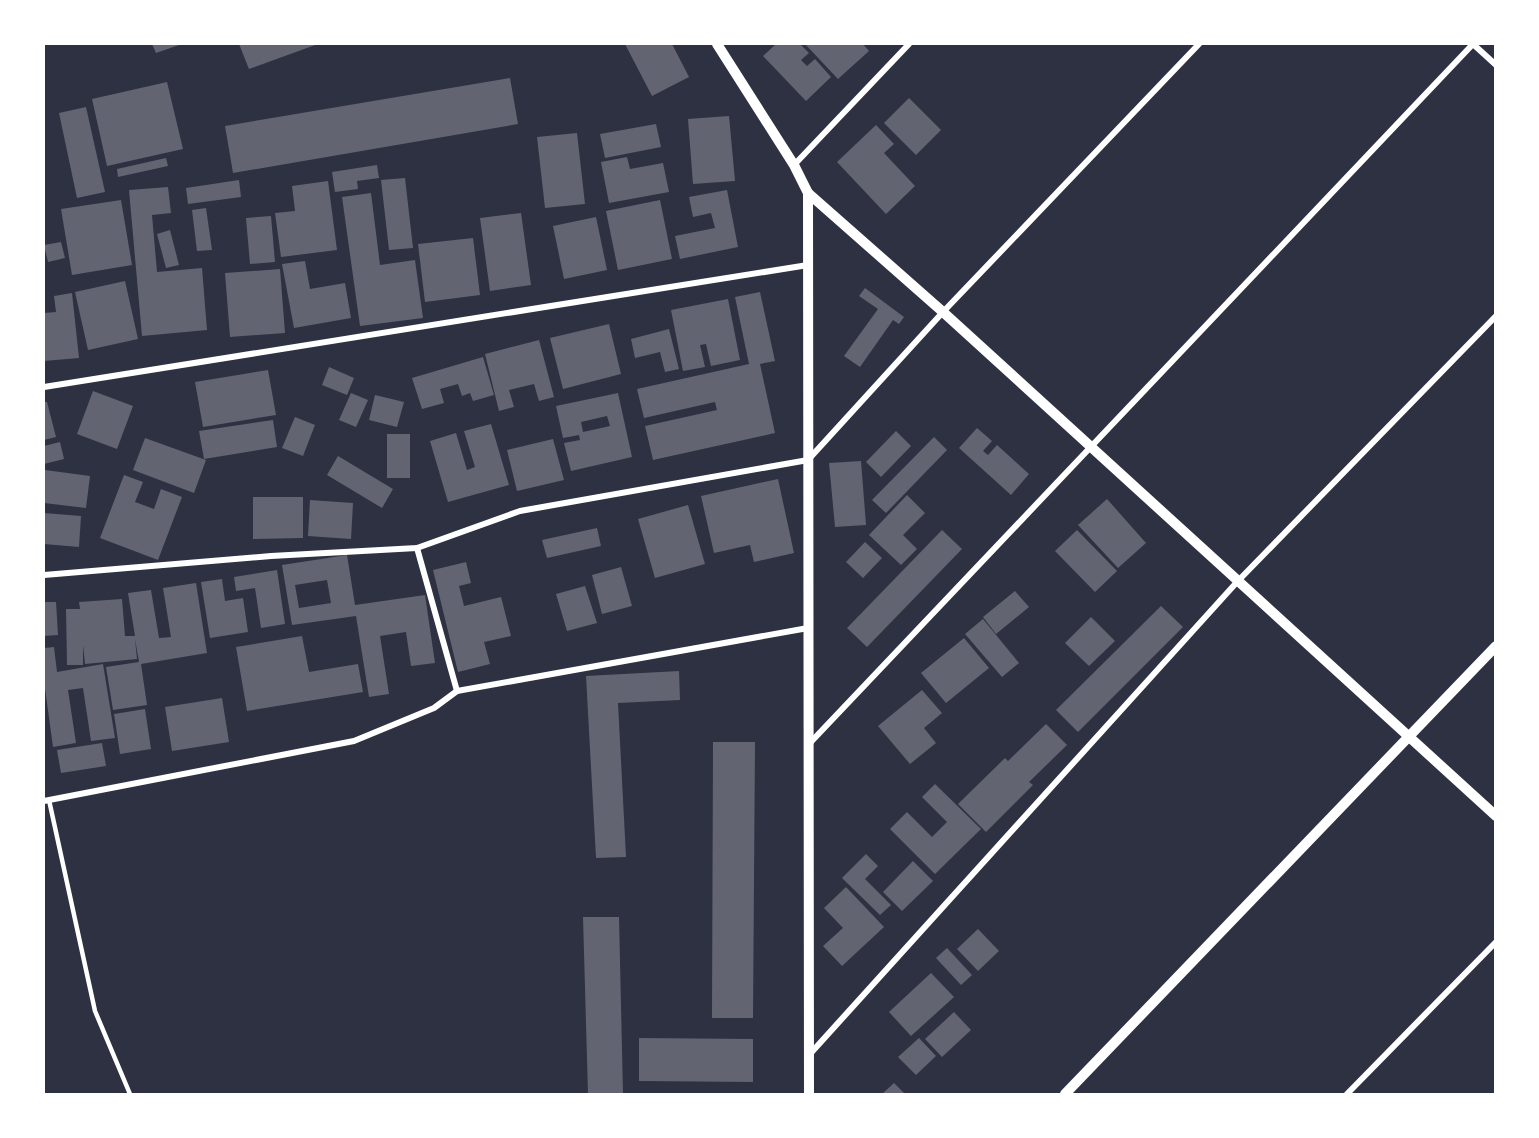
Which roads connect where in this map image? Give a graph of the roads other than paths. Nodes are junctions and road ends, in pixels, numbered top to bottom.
1 (717, 44) edge
2 (909, 44) edge
3 (1199, 44) edge
4 (1473, 44) edge
5 (1496, 65) edge
6 (794, 165) junction
7 (807, 193) junction
8 (808, 264) junction
9 (943, 312) junction
10 (1496, 316) edge
11 (44, 387) edge
12 (1089, 448) junction
13 (808, 460) junction
14 (417, 548) junction
15 (44, 575) edge
16 (1237, 582) junction
17 (808, 628) junction
18 (1496, 646) edge
19 (457, 691) junction
20 (1408, 737) junction
21 (808, 746) junction
22 (46, 800) edge
23 (1496, 816) edge
24 (1496, 942) edge
25 (808, 1056) junction
26 (130, 1095) edge
27 (808, 1095) edge
28 (1065, 1095) edge
29 (1347, 1095) edge

1 - 6 street
2 - 6 street
3 - 9 street
4 - 5 street
4 - 12 street
6 - 7 street
7 - 8 street
7 - 9 street
8 - 11 street
8 - 13 street
9 - 12 street
9 - 13 street
10 - 16 street
12 - 16 street
12 - 21 street
13 - 14 street
13 - 17 street
14 - 15 street
14 - 19 street
16 - 20 street
16 - 25 street
17 - 19 street
17 - 21 street
18 - 20 street
19 - 22 street
20 - 23 street
20 - 28 street
21 - 25 street
22 - 26 lane
24 - 29 street
25 - 27 street

